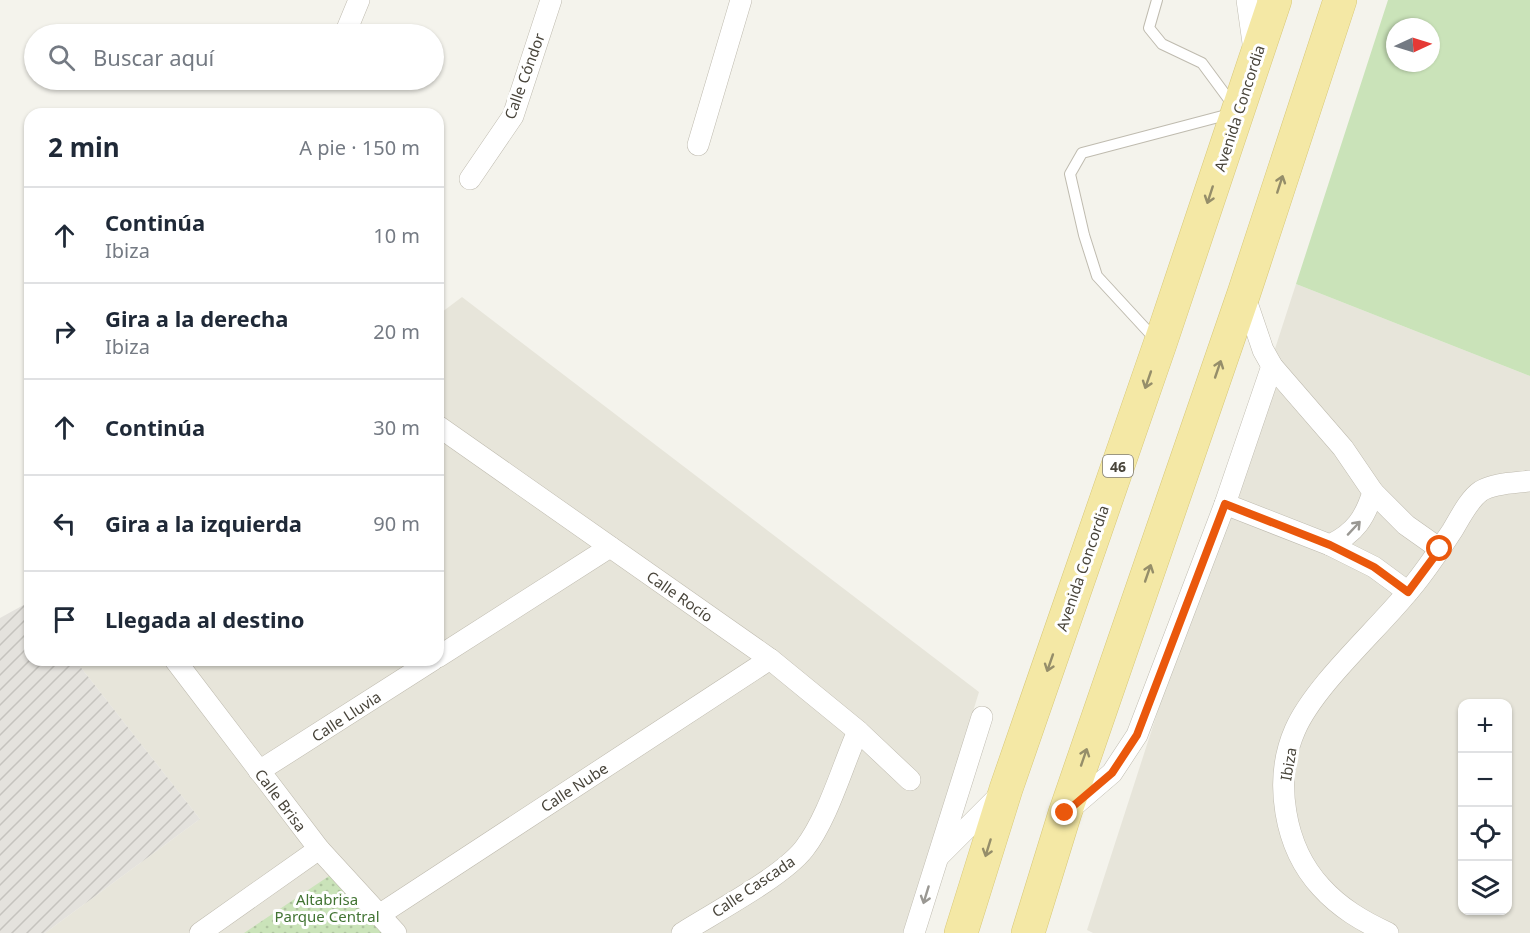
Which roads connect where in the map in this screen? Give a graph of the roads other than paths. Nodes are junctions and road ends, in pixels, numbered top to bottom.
1 (359, 0) edge
2 (551, 0) edge
3 (741, 0) edge
4 (1157, 0) edge
5 (1247, 0) edge
6 (1275, 0) edge
7 (1340, 0) edge
8 (349, 24) edge
9 (1255, 60) junction
10 (1237, 112) junction
11 (698, 145) dead end
12 (470, 179) dead end
13 (1244, 293) junction
14 (1160, 344) junction
15 (1272, 366) junction
16 (444, 436) edge
17 (1529, 485) edge
18 (1373, 492) junction
19 (1225, 504) junction
20 (1330, 545) junction
21 (610, 547) junction
22 (1440, 549) junction
23 (1408, 592) junction
24 (444, 653) edge
25 (770, 659) junction
26 (179, 666) edge
27 (424, 666) edge
28 (982, 717) dead end
29 (858, 731) junction
30 (259, 771) junction
31 (910, 780) dead end
32 (1006, 789) junction
33 (1065, 813) junction
34 (319, 849) junction
35 (937, 857) junction
36 (379, 915) junction
37 (200, 933) edge
38 (396, 933) edge
39 (682, 933) edge
40 (914, 933) edge
41 (961, 933) edge
42 (1028, 933) edge
43 (1388, 933) edge

1 - 8 street
2 - 12 street, Calle Cóndor
3 - 11 street
4 - 10 lane
5 - 9 street
6 - 9 main road, Avenida Concordia / 46
13 -> 7 main road
9 - 10 main road, Avenida Concordia / 46
10 -> 14 main road, Avenida Concordia / 46
10 - 14 lane
13 - 15 street
33 -> 13 main road
14 -> 32 main road, Avenida Concordia / 46
15 - 18 street
15 - 19 street
16 - 21 street, Calle Rocío
17 - 22 street, Ibiza
20 -> 18 street
18 - 22 street
19 - 20 street
19 - 33 street
20 - 23 street
21 - 24 street
21 - 25 street, Calle Rocío
22 - 23 street, Ibiza
23 - 43 street, Ibiza
25 - 29 street, Calle Rocío
25 - 36 street, Calle Nube
26 - 30 street, Calle Brisa
27 - 30 street, Calle Lluvia
28 - 35 street
29 - 31 street, Calle Rocío
29 - 39 street, Calle Cascada
30 - 34 street, Calle Brisa
32 - 35 street
32 -> 41 main road, Avenida Concordia / 46
33 - 42 main road
34 - 36 street, Calle Brisa
34 - 37 street
35 -> 40 street
36 - 38 street, Calle Brisa

